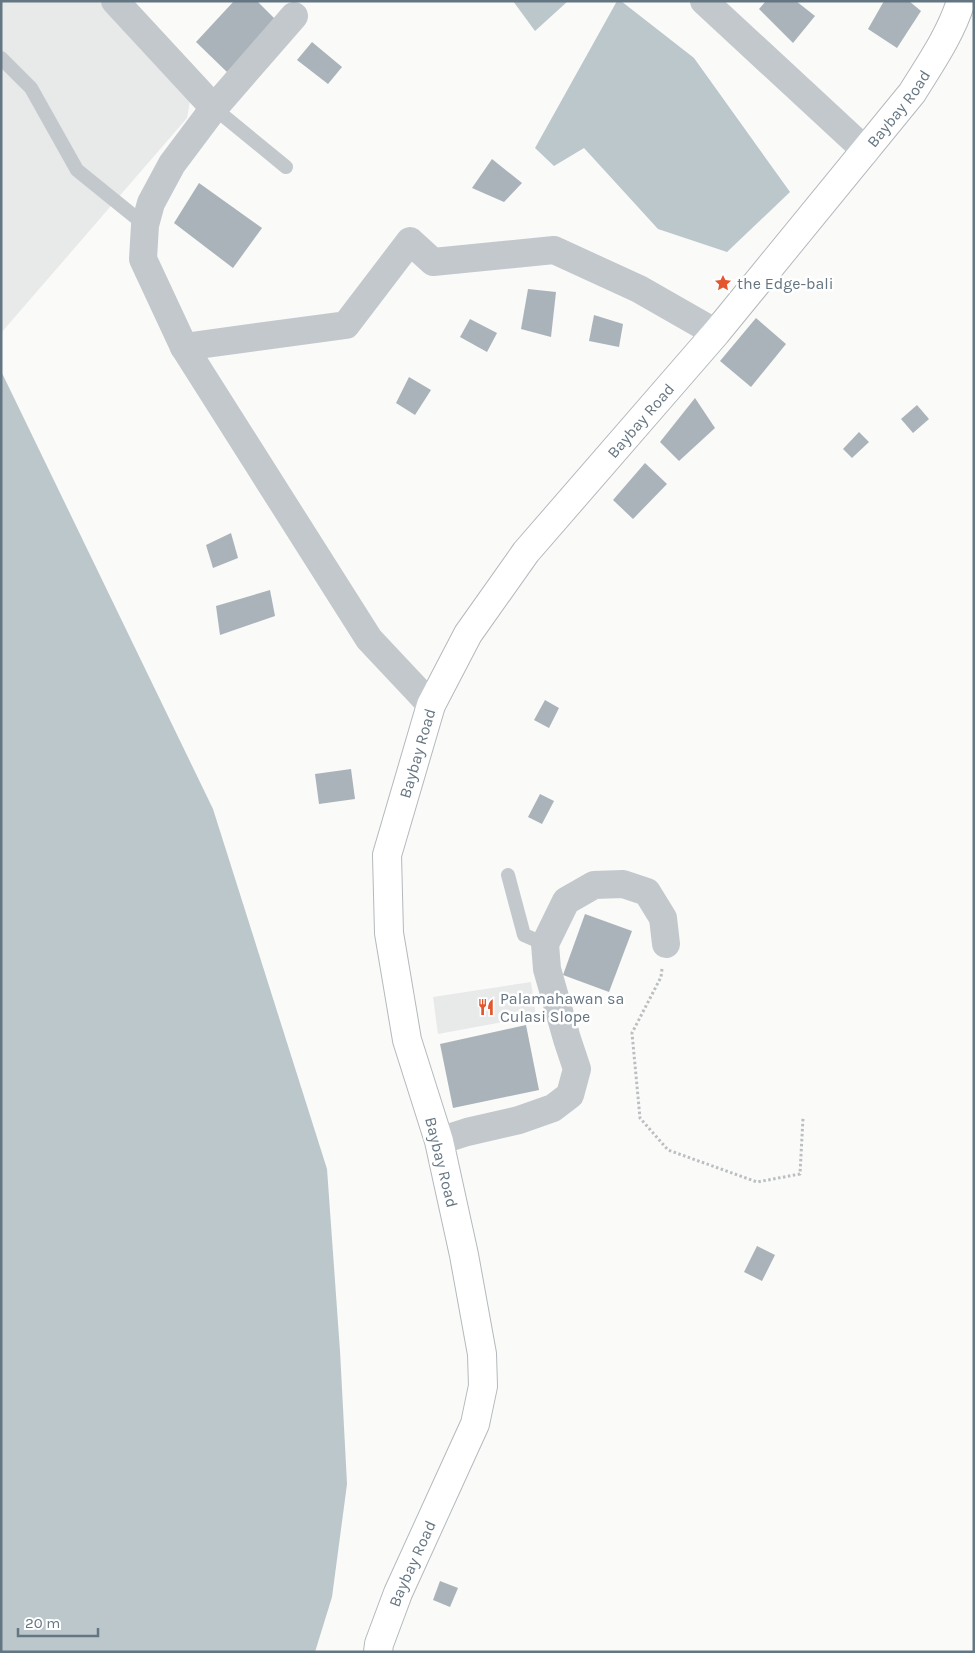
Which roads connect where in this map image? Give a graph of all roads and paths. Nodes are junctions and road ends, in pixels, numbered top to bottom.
1 (115, 1) edge
2 (704, 1) edge
3 (956, 4) edge
4 (294, 16) dead end
5 (1, 58) edge
6 (214, 108) junction
7 (866, 151) junction
8 (286, 166) dead end
9 (145, 225) junction
10 (716, 333) junction
11 (184, 347) junction
12 (431, 706) junction
13 (508, 875) dead end
14 (545, 944) junction
15 (666, 944) joint
16 (803, 1118) dead end
17 (439, 1141) junction
18 (378, 1652) edge

1 - 6 street
2 - 7 street
3 - 7 highway, Baybay Road
4 - 6 street
5 - 9 lane
6 - 8 lane
6 - 9 street
7 - 10 highway, Baybay Road
9 - 11 street
10 - 11 street
10 - 12 highway, Baybay Road
11 - 12 street
12 - 17 highway, Baybay Road
13 - 14 lane
14 - 15 street
14 - 17 street
15 - 16 path
17 - 18 highway, Baybay Road

